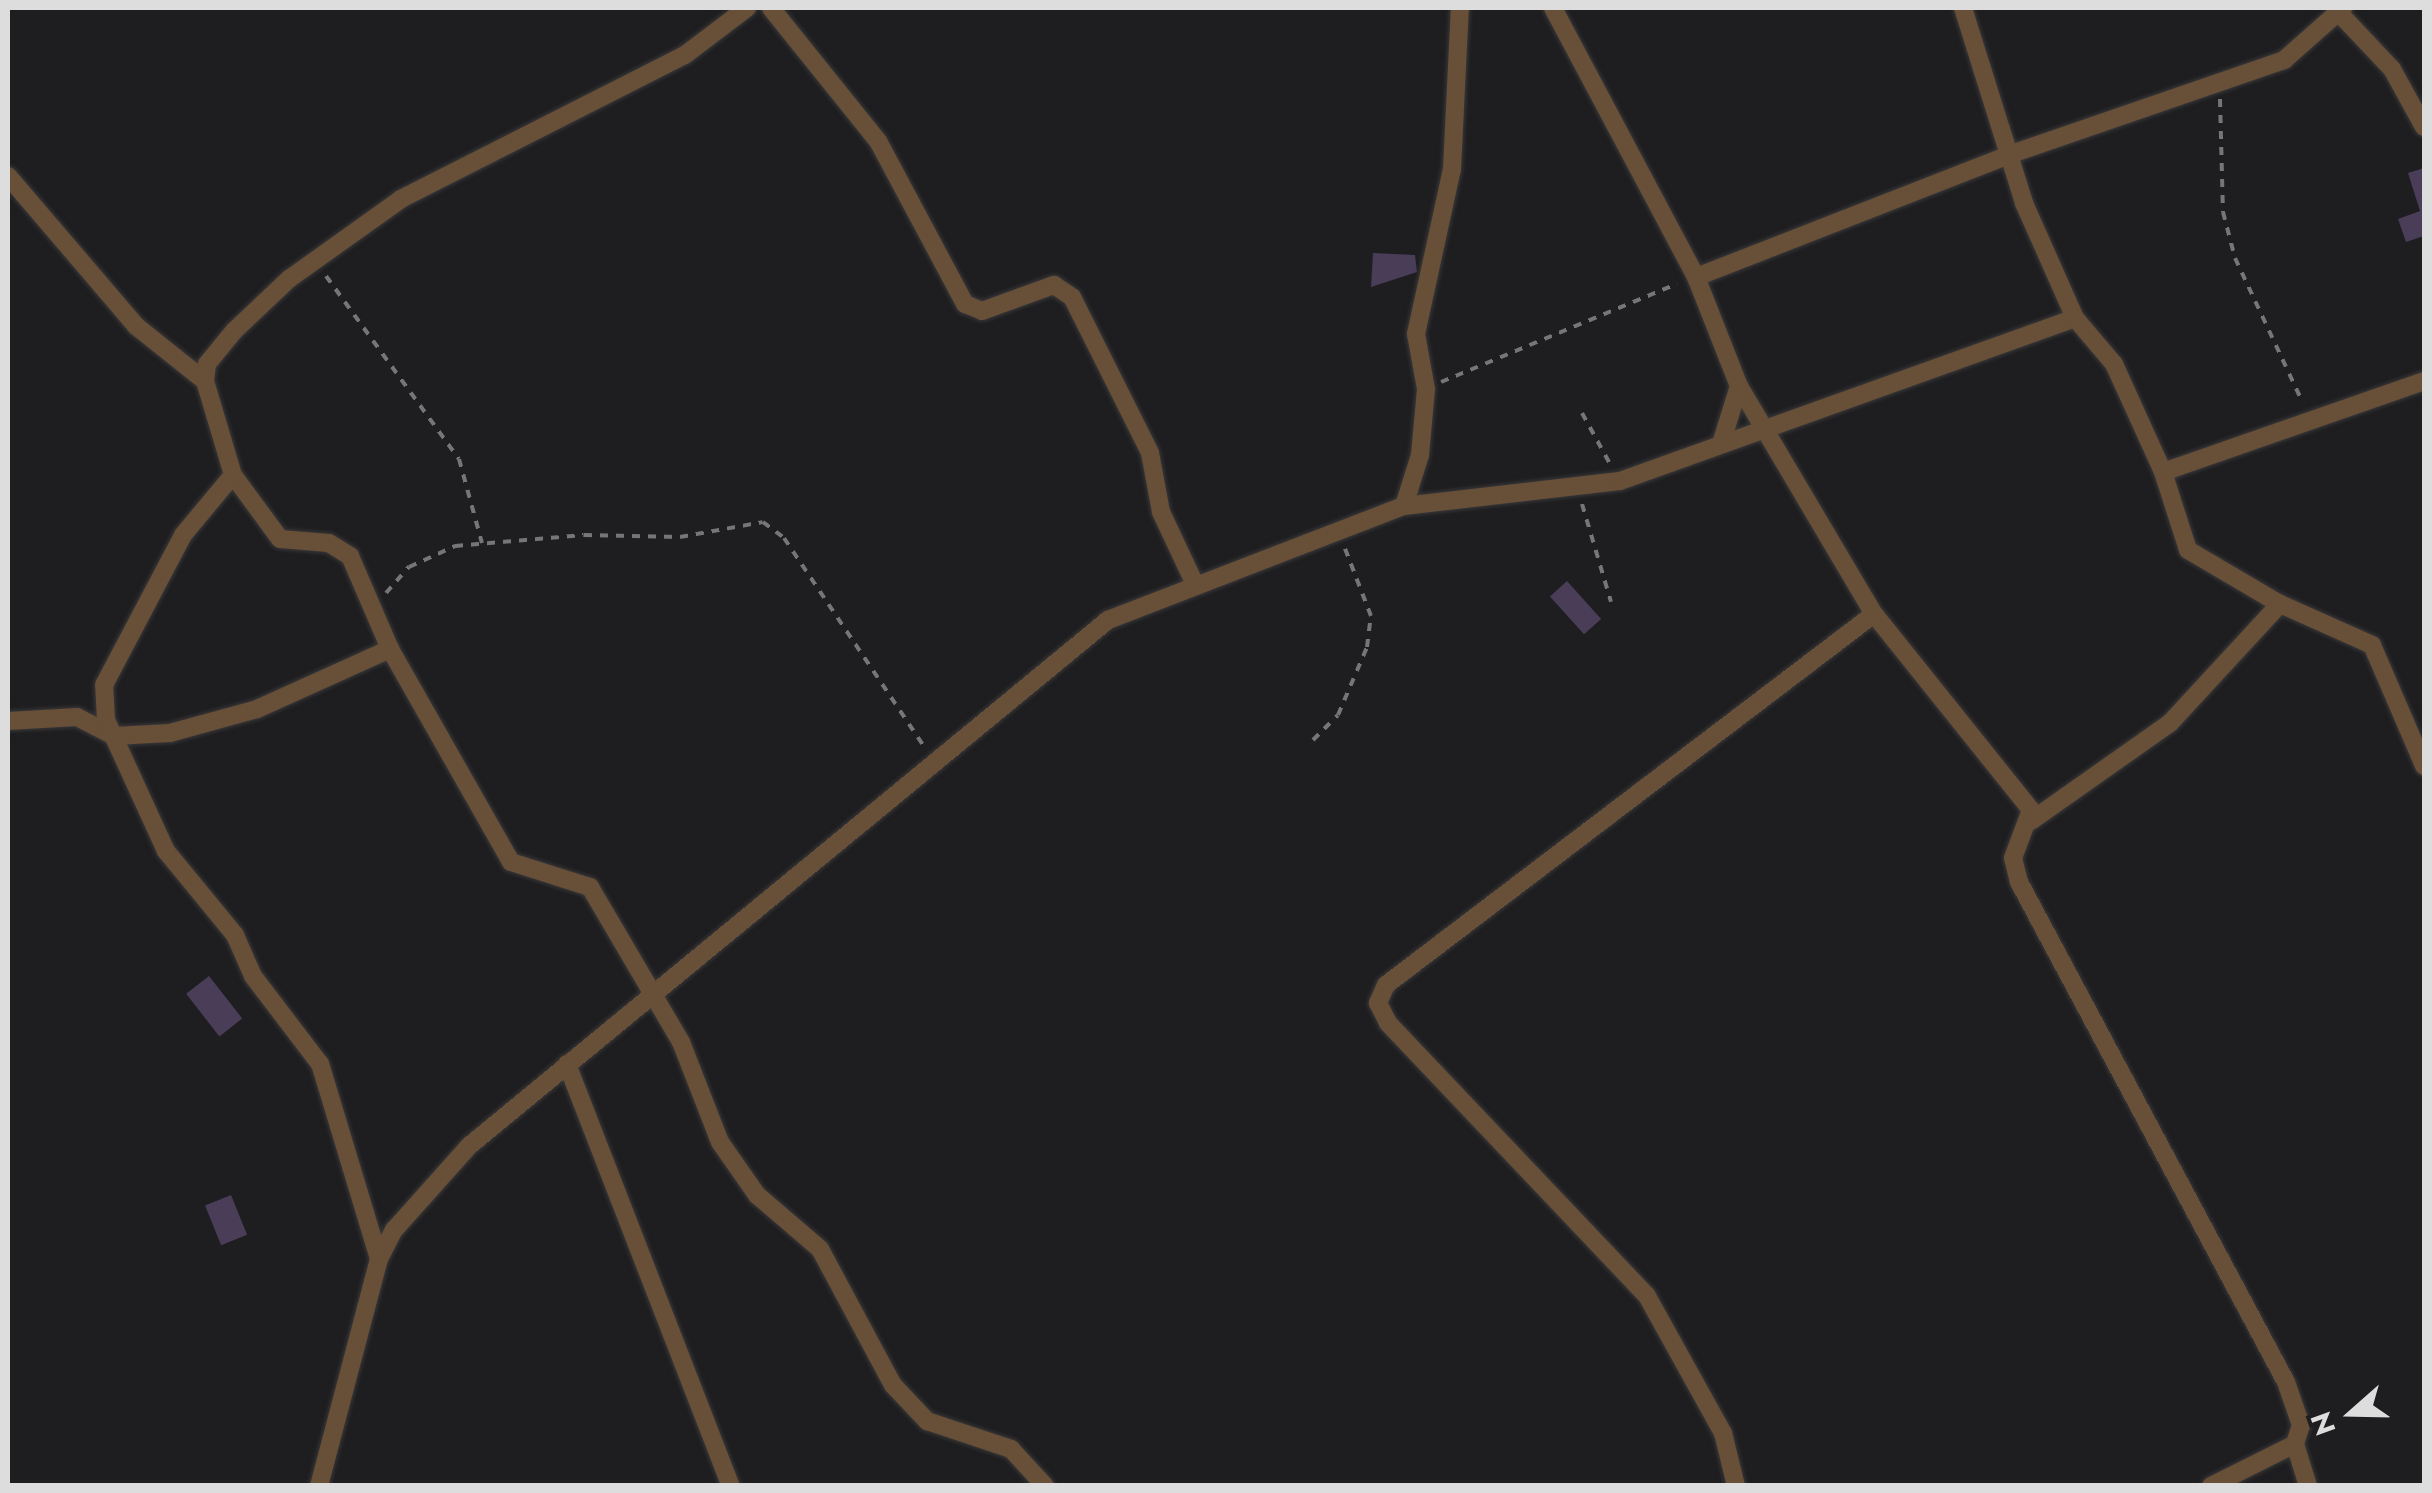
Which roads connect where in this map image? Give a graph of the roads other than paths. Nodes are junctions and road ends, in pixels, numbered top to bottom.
1 (747, 8) edge
2 (772, 8) edge
3 (1460, 8) edge
4 (1554, 8) edge
5 (1963, 8) edge
6 (2342, 12) edge
7 (2424, 127) edge
8 (2014, 153) junction
9 (8, 176) edge
10 (1696, 277) junction
11 (2075, 318) junction
12 (205, 381) junction
13 (2424, 381) edge
14 (1739, 386) junction
15 (1761, 426) junction
16 (1721, 444) junction
17 (2163, 472) junction
18 (233, 474) junction
19 (1404, 506) junction
20 (1194, 582) junction
21 (2280, 604) junction
22 (1874, 614) junction
23 (390, 649) junction
24 (8, 720) edge
25 (114, 736) junction
26 (2424, 766) edge
27 (2031, 821) junction
28 (654, 991) junction
29 (567, 1064) junction
30 (378, 1260) junction
31 (2295, 1444) junction
32 (319, 1486) edge
33 (731, 1486) edge
34 (1045, 1486) edge
35 (1736, 1486) edge
36 (2211, 1486) edge
37 (2308, 1486) edge

1 - 12 street
2 - 20 street
3 - 19 street
4 - 10 street
5 - 8 street
6 - 7 street
6 - 8 street
8 - 10 street
8 - 11 street
9 - 12 street
10 - 14 street
11 - 15 street
11 - 17 street
12 - 18 street
13 - 17 street
14 - 15 street
14 - 16 street
15 - 16 street
15 - 22 street
16 - 19 street
17 - 21 street
18 - 23 street
18 - 25 street
19 - 20 street
20 - 28 street
21 - 26 street
21 - 27 street
22 - 27 street
22 - 35 street
23 - 25 street
23 - 28 street
24 - 25 street
25 - 30 street
27 - 31 street
28 - 29 street
28 - 34 street
29 - 30 street
29 - 33 street
30 - 32 street
31 - 36 street
31 - 37 street

